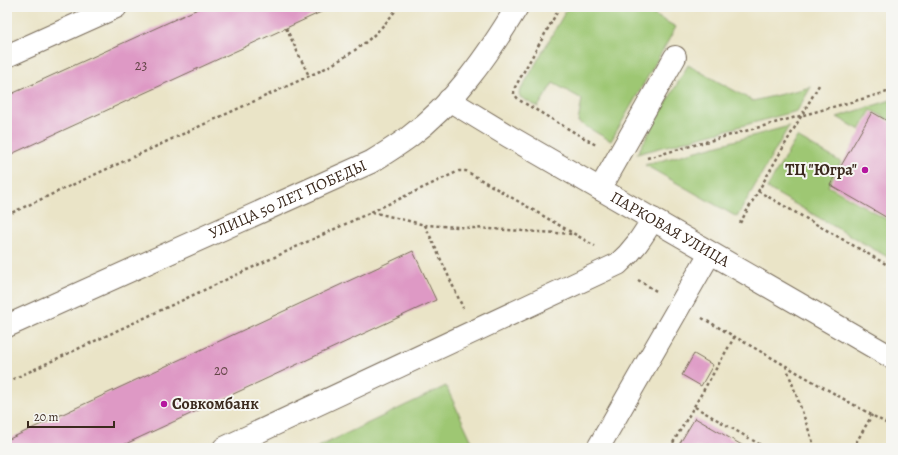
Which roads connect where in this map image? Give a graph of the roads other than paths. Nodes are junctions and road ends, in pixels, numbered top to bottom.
1 (116, 7) edge
2 (517, 7) edge
3 (7, 56) edge
4 (675, 57) dead end
5 (449, 100) junction
6 (600, 189) junction
7 (653, 220) junction
8 (710, 253) junction
9 (7, 326) edge
10 (891, 357) edge
11 (224, 448) edge
12 (598, 448) edge

1 - 3 street
2 - 5 street, УЛИЦА 50 ЛЕТ ПОБЕДЫ
4 - 6 street
5 - 6 street, ПАРКОВАЯ УЛИЦА
5 - 9 street, УЛИЦА 50 ЛЕТ ПОБЕДЫ
6 - 7 street, ПАРКОВАЯ УЛИЦА
7 - 8 street, ПАРКОВАЯ УЛИЦА
7 - 11 street
8 - 10 street, ПАРКОВАЯ УЛИЦА
8 - 12 street

